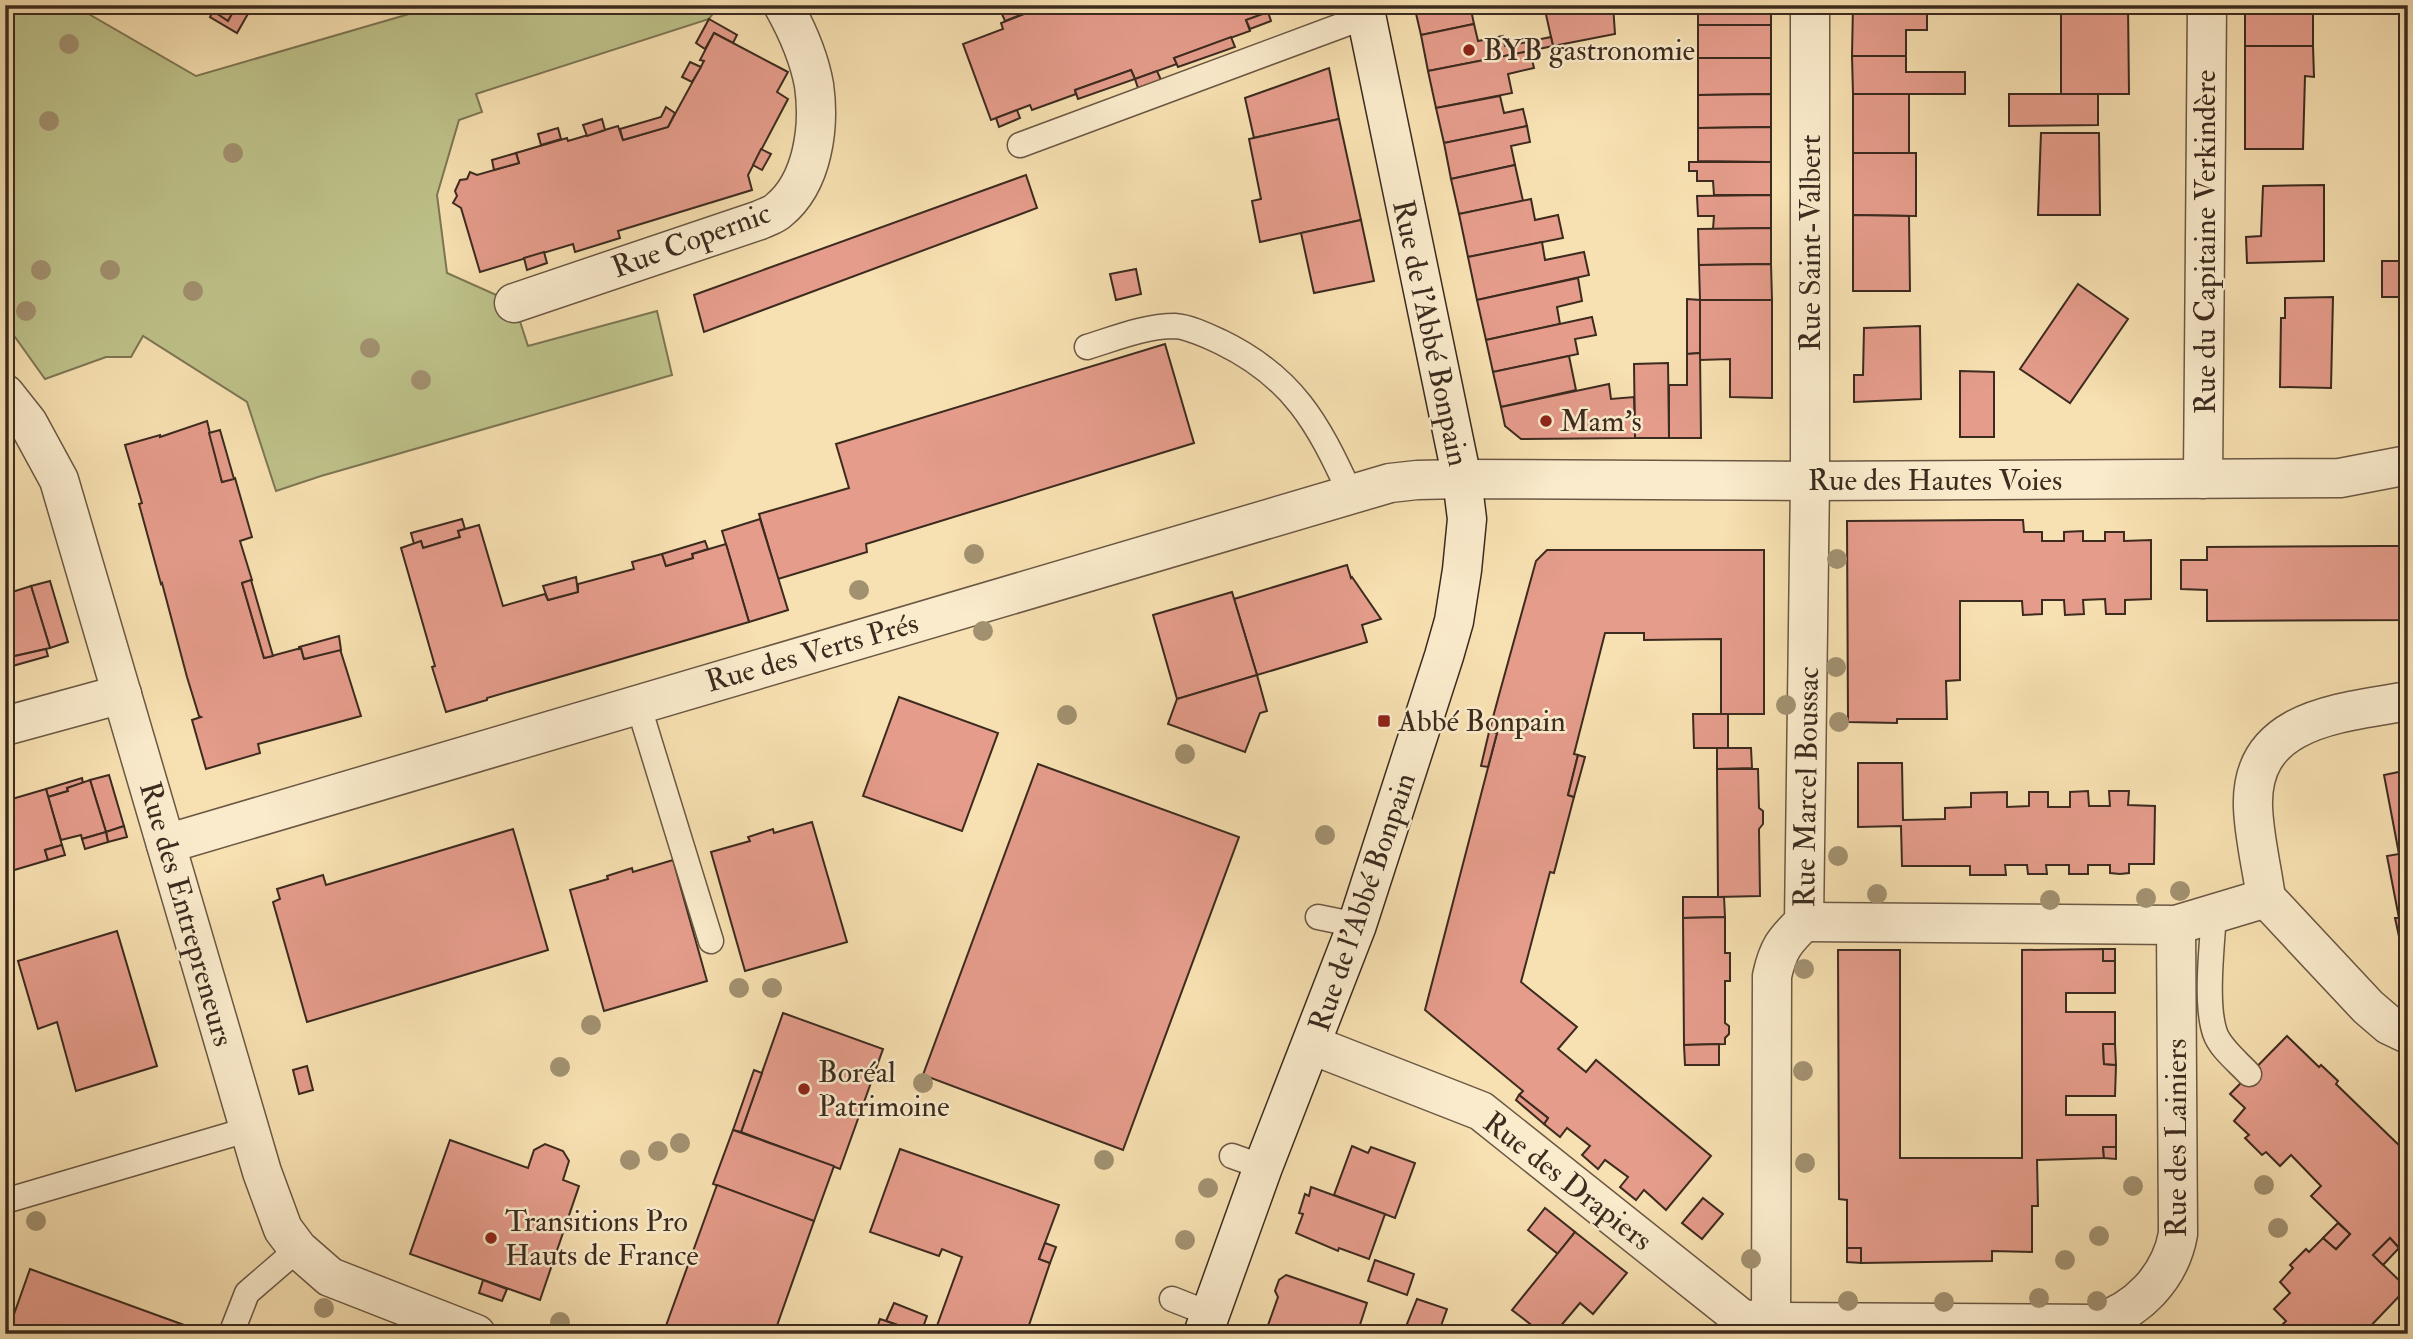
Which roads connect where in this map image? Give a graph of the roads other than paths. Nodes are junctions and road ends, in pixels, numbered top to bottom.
1 (783, 5) edge
2 (1810, 5) edge
3 (2207, 5) edge
4 (1365, 11) edge
5 (1020, 145) dead end
6 (514, 303) dead end
7 (1087, 347) dead end
8 (5, 394) edge
9 (2408, 465) edge
10 (1462, 479) junction
11 (2203, 479) junction
12 (1810, 481) junction
13 (1350, 493) junction
14 (122, 694) junction
15 (2408, 701) edge
16 (638, 704) junction
17 (5, 726) edge
18 (166, 844) junction
19 (2266, 898) junction
20 (2214, 914) junction
21 (1318, 916) dead end
22 (1804, 922) junction
23 (1357, 925) junction
24 (2176, 925) junction
25 (711, 940) dead end
26 (2408, 1034) edge
27 (1312, 1045) junction
28 (2249, 1074) dead end
29 (250, 1129) junction
30 (5, 1201) edge
31 (298, 1249) junction
32 (1172, 1299) dead end
33 (1207, 1324) edge
34 (1773, 1328) edge
35 (232, 1334) edge
36 (476, 1334) edge

1 - 6 street, Rue Copernic
2 - 12 street, Rue Saint-Valbert
3 - 11 street, Rue du Capitaine Verkindère
4 - 5 lane
4 - 10 street, Rue de l'Abbé Bonpain
7 - 13 lane
8 - 14 street, Rue des Entrepreneurs
9 - 11 street, Rue des Hautes Voies
10 - 12 street, Rue des Hautes Voies
10 - 13 street, Rue des Verts Prés
10 - 23 street, Rue de l'Abbé Bonpain
11 - 12 street, Rue des Hautes Voies
12 - 22 street, Rue Marcel Boussac
13 - 16 street, Rue des Verts Prés
14 - 17 street
14 - 18 street, Rue des Entrepreneurs
15 - 19 street
16 - 18 street, Rue des Verts Prés
16 - 25 lane
18 - 29 street, Rue des Entrepreneurs
19 - 20 street
19 - 26 street
20 - 24 street
20 - 28 lane
21 - 23 lane
22 - 24 street
22 - 34 street, Rue Marcel Boussac
23 - 27 street, Rue de l'Abbé Bonpain
24 - 34 street, Rue des Lainiers
27 - 33 street, Rue de l'Abbé Bonpain
27 - 34 street, Rue des Drapiers
29 - 30 lane
29 - 31 street, Rue des Entrepreneurs
31 - 35 lane
31 - 36 street, Rue des Entrepreneurs
32 - 33 lane

